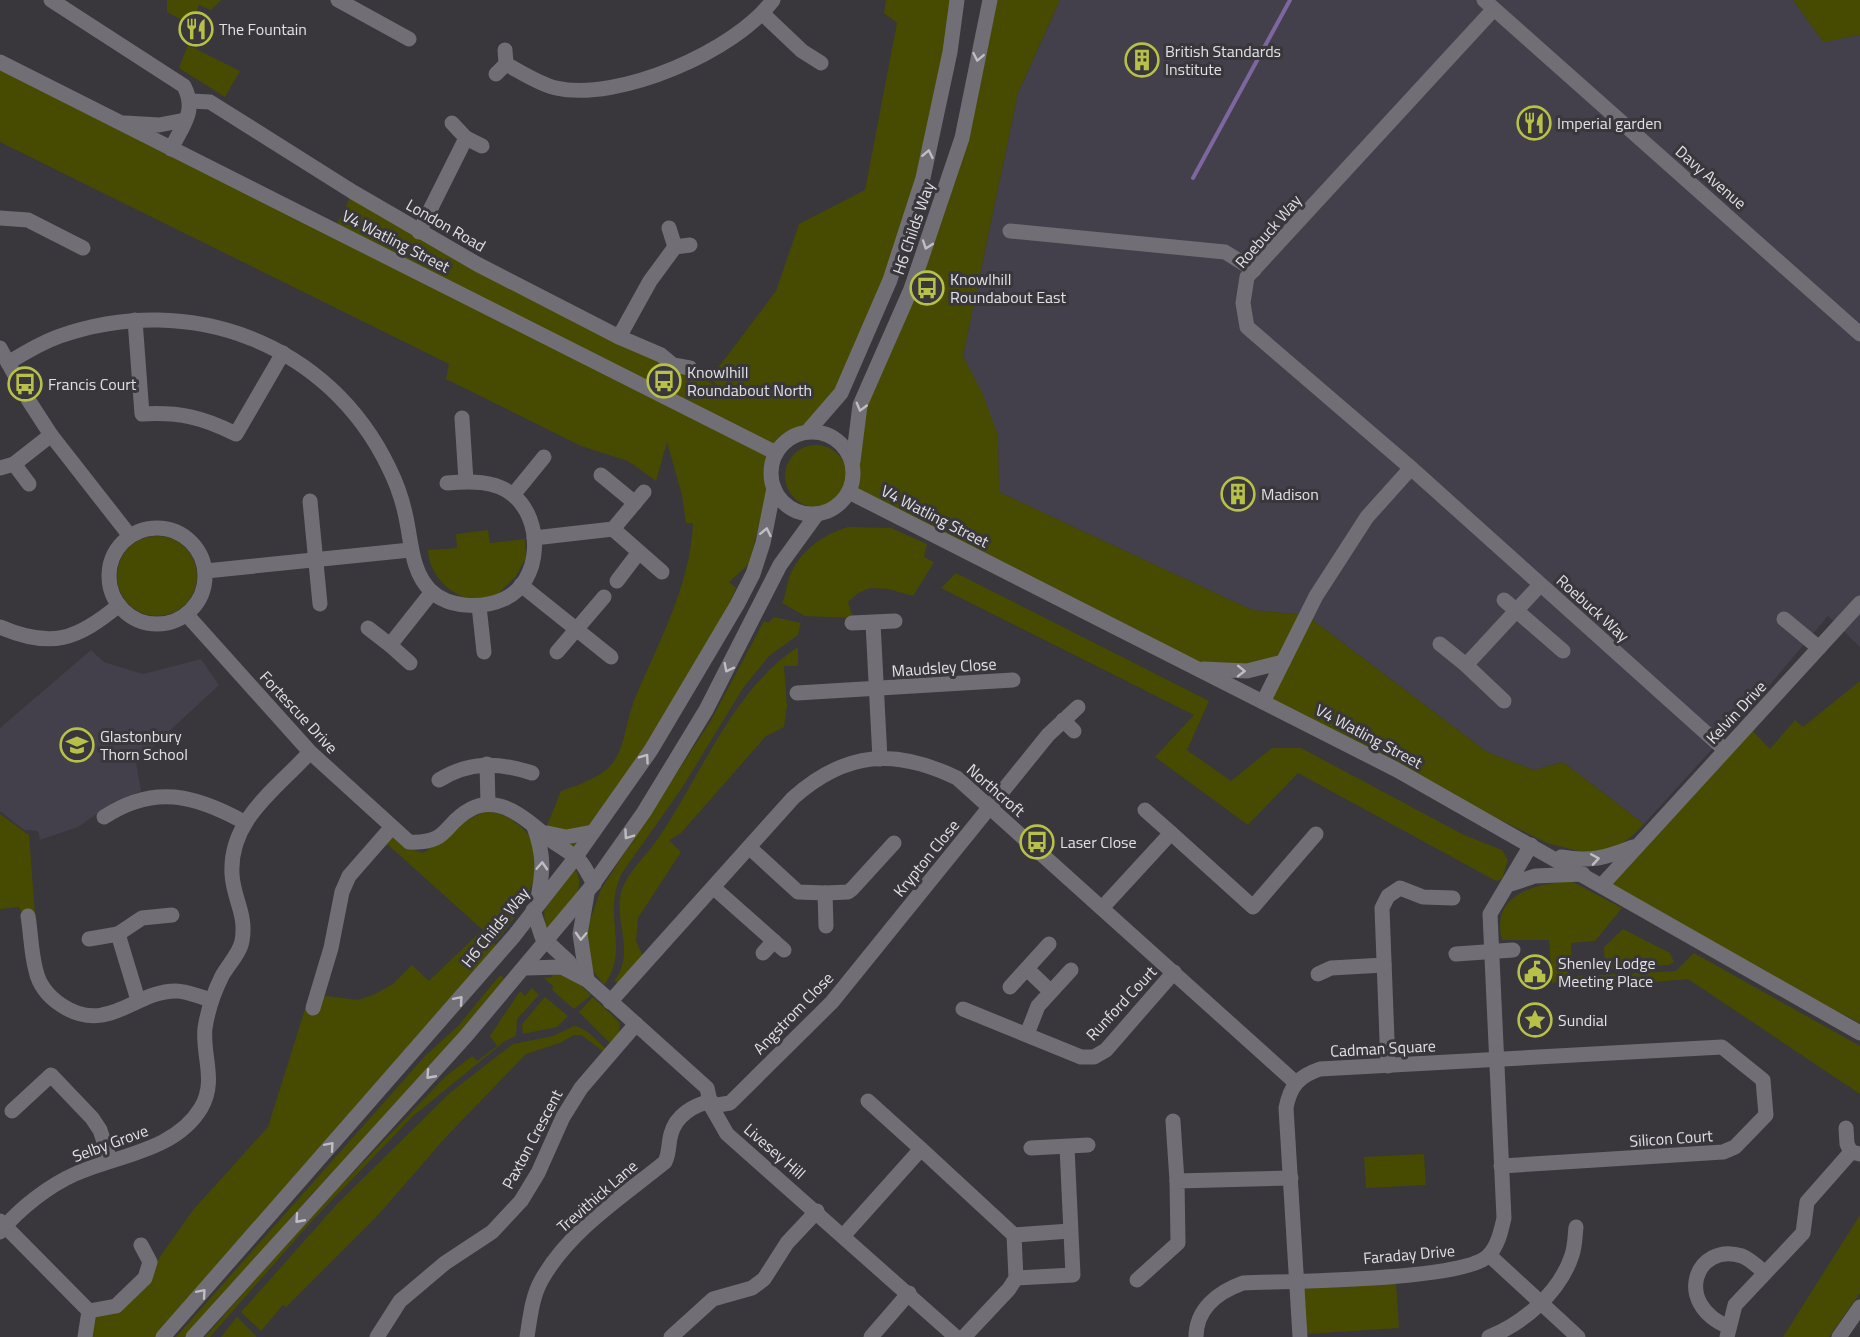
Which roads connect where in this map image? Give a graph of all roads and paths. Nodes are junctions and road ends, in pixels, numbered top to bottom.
1 (51, 0) edge
2 (773, 0) edge
3 (957, 0) edge
4 (990, 0) edge
5 (345, 1) edge
6 (1488, 5) edge
7 (763, 14) junction
8 (409, 39) dead end
9 (0, 62) edge
10 (502, 63) dead end
11 (821, 63) dead end
12 (191, 101) junction
13 (185, 120) junction
14 (119, 123) junction
15 (452, 123) dead end
16 (466, 138) junction
17 (482, 146) dead end
18 (171, 149) junction
19 (0, 218) edge
20 (669, 228) dead end
21 (1010, 231) dead end
22 (419, 232) junction
23 (83, 248) dead end
24 (1254, 270) junction
25 (135, 320) junction
26 (1860, 334) edge
27 (619, 337) junction
28 (0, 348) edge
29 (283, 353) junction
30 (8, 363) junction
31 (690, 368) dead end
32 (462, 418) dead end
33 (808, 431) junction
34 (51, 435) junction
35 (776, 453) junction
36 (544, 457) dead end
37 (853, 461) junction
38 (7, 466) edge
39 (1411, 468) junction
40 (601, 475) dead end
41 (466, 482) junction
42 (447, 483) dead end
43 (29, 484) dead end
44 (774, 488) junction
45 (849, 492) junction
46 (513, 495) junction
47 (310, 501) dead end
48 (817, 514) junction
49 (613, 529) junction
50 (129, 536) junction
51 (534, 538) junction
52 (410, 550) junction
53 (639, 552) junction
54 (315, 559) junction
55 (206, 571) junction
56 (662, 572) dead end
57 (617, 581) dead end
58 (521, 585) junction
59 (1540, 585) junction
60 (432, 592) junction
61 (604, 597) dead end
62 (1504, 600) dead end
63 (1860, 603) edge
64 (320, 604) dead end
65 (119, 605) junction
66 (479, 606) junction
67 (1518, 610) junction
68 (187, 615) junction
69 (1784, 619) dead end
70 (895, 621) dead end
71 (852, 623) dead end
72 (873, 623) junction
73 (0, 627) edge
74 (368, 628) dead end
75 (577, 628) junction
76 (1440, 644) dead end
77 (390, 645) junction
78 (1819, 648) junction
79 (1563, 651) dead end
80 (484, 652) dead end
81 (557, 652) dead end
82 (611, 657) dead end
83 (1283, 662) junction
84 (410, 663) dead end
85 (1466, 665) junction
86 (1197, 668) junction
87 (1013, 680) dead end
88 (877, 689) junction
89 (797, 693) dead end
90 (1504, 701) dead end
91 (1263, 702) junction
92 (1078, 707) dead end
93 (1725, 750) junction
94 (310, 752) junction
95 (880, 759) junction
96 (487, 764) junction
97 (532, 774) dead end
98 (439, 780) dead end
99 (488, 804) junction
100 (989, 807) junction
101 (1145, 810) dead end
102 (104, 818) dead end
103 (244, 822) junction
104 (391, 828) junction
105 (539, 830) junction
106 (593, 832) junction
107 (1171, 833) junction
108 (1316, 834) dead end
109 (894, 843) dead end
110 (1531, 845) junction
111 (1638, 846) junction
112 (750, 848) junction
113 (1549, 855) junction
114 (575, 858) junction
115 (1583, 874) junction
116 (1508, 885) junction
117 (1602, 885) junction
118 (591, 887) junction
119 (714, 888) junction
120 (825, 893) junction
121 (1453, 898) dead end
122 (535, 907) junction
123 (1102, 908) junction
124 (172, 915) dead end
125 (28, 916) dead end
126 (826, 926) dead end
127 (890, 931) joint
128 (118, 934) junction
129 (88, 939) dead end
130 (1049, 944) dead end
131 (544, 947) junction
132 (1513, 950) dead end
133 (1490, 952) junction
134 (763, 953) dead end
135 (1456, 956) dead end
136 (1384, 965) junction
137 (526, 968) junction
138 (1027, 969) junction
139 (1071, 970) dead end
140 (1174, 972) junction
141 (1318, 974) dead end
142 (581, 977) junction
143 (1010, 987) dead end
144 (1050, 991) junction
145 (138, 1000) junction
146 (211, 1000) junction
147 (610, 1002) junction
148 (314, 1008) dead end
149 (963, 1009) dead end
150 (636, 1024) junction
151 (1860, 1032) edge
152 (1027, 1034) junction
153 (1496, 1060) junction
154 (1388, 1066) junction
155 (1296, 1083) junction
156 (868, 1101) dead end
157 (711, 1104) junction
158 (12, 1111) dead end
159 (1173, 1121) dead end
160 (1846, 1128) dead end
161 (1088, 1145) dead end
162 (1067, 1147) junction
163 (1031, 1148) dead end
164 (921, 1149) junction
165 (1856, 1153) edge
166 (110, 1160) junction
167 (1501, 1166) junction
168 (1291, 1178) junction
169 (1177, 1181) junction
170 (817, 1211) junction
171 (2, 1226) edge
172 (1576, 1227) dead end
173 (1070, 1231) junction
174 (1014, 1235) junction
175 (844, 1236) junction
176 (141, 1245) dead end
177 (1489, 1255) junction
178 (1765, 1273) junction
179 (1016, 1278) junction
180 (1137, 1280) dead end
181 (1298, 1280) junction
182 (909, 1293) junction
183 (1540, 1302) junction
184 (1860, 1307) edge
185 (89, 1311) junction
186 (1728, 1332) edge
187 (85, 1337) edge
188 (163, 1337) edge
189 (193, 1337) edge
190 (377, 1337) edge
191 (526, 1337) edge
192 (671, 1337) edge
193 (871, 1337) edge
194 (956, 1337) edge
195 (964, 1337) edge
196 (1196, 1337) edge
197 (1300, 1337) edge
198 (1490, 1337) edge
199 (1578, 1337) edge
200 (1839, 1337) edge

1 - 12 street
2 - 7 street
33 -> 3 street, H6 Childs Way
4 -> 37 street, H6 Childs Way
5 - 8 street
6 - 24 street, Roebuck Way
6 - 26 street, Davy Avenue
7 - 10 street
7 - 11 street
9 - 14 street, V4 Watling Street
12 - 13 street
12 - 22 street, London Road
13 - 14 street
13 - 18 street
14 - 18 street, V4 Watling Street
15 - 16 street
16 - 17 street
16 - 22 street
18 - 35 street, V4 Watling Street
19 - 23 street
20 - 27 street
21 - 24 street
22 - 27 street, London Road
24 - 39 street, Roebuck Way
25 - 29 street
25 - 29 street
25 - 30 street
27 - 31 street, London Road
28 - 30 street
29 - 52 street
30 - 34 street
32 - 41 street
33 - 35 street
33 - 37 street
34 - 38 street
34 - 50 street
35 - 44 street
36 - 46 street
37 - 45 street
38 - 43 street
39 - 59 street, Roebuck Way
39 - 83 street
40 - 49 street
41 - 42 street
41 - 46 street
44 - 48 street
106 -> 44 street, H6 Childs Way
45 - 48 street
45 - 86 street, V4 Watling Street
46 - 51 street
47 - 54 street
48 -> 118 street
49 - 51 street
49 - 53 street
50 - 55 street
50 - 65 street
51 - 58 street
52 - 54 street
52 - 60 street
53 - 56 street
53 - 57 street
54 - 55 street
54 - 64 street
55 - 68 street
58 - 66 street
58 - 75 street
59 - 67 street
59 - 93 street, Roebuck Way
60 - 66 street
60 - 77 street
61 - 75 street
62 - 67 street
63 - 78 street, Kelvin Drive
65 - 68 street
65 - 73 street
66 - 80 street
67 - 79 street
67 - 85 street
68 - 94 street, Fortescue Drive
69 - 78 street
70 - 72 street
71 - 72 street
72 - 88 street, Maudsley Close
74 - 77 street
75 - 81 street
75 - 82 street
76 - 85 street
77 - 84 street
78 - 93 street, Kelvin Drive
86 -> 83 street
83 - 91 street
85 - 90 street
86 - 91 street, V4 Watling Street
87 - 88 street, Maudsley Close
88 - 89 street, Maudsley Close
88 - 95 street, Maudsley Close
91 - 110 street, V4 Watling Street
92 - 100 street
93 - 111 street, Kelvin Drive
94 - 103 street, Selby Grove
94 - 104 street, Fortescue Drive
95 - 100 street, Northcroft
95 - 112 street, Northcroft
96 - 97 street
96 - 98 street
96 - 99 street
99 - 104 street, Fortescue Drive
99 - 105 street
100 - 123 street, Northcroft
100 - 127 street, Krypton Close
101 - 107 street
102 - 103 street
103 - 146 street, Selby Grove
104 - 148 street
105 - 106 street
105 - 114 street
122 -> 105 street
106 - 114 street, H6 Childs Way
107 - 108 street
107 - 123 street
109 - 120 street
110 - 113 street, V4 Watling Street
110 - 116 street
113 -> 111 street, Kelvin Drive
111 - 117 street, Kelvin Drive
112 - 119 street, Northcroft
112 - 120 street
113 - 115 street, V4 Watling Street
114 - 118 street
114 - 122 street, H6 Childs Way
115 - 116 street
115 - 117 street, V4 Watling Street
116 - 133 street
117 - 151 street, V4 Watling Street
118 - 131 street
118 -> 142 street
119 - 134 street
119 - 147 street, Northcroft
120 - 126 street
121 - 136 street
122 - 131 street, Livesey Hill
188 -> 122 street, H6 Childs Way
123 - 140 street, Northcroft
124 - 128 street
125 - 145 street
127 - 157 street, Angstrom Close
128 - 129 street
128 - 145 street
130 - 138 street
131 - 137 street
131 - 142 street, Livesey Hill
132 - 133 street
133 - 135 street
133 - 153 street
136 - 141 street
136 - 154 street
137 - 142 street, Livesey Hill
137 -> 189 street
138 - 143 street
138 - 144 street
139 - 144 street
140 - 152 street, Runford Court
140 - 155 street, Northcroft
142 - 147 street, Livesey Hill
144 - 152 street
145 - 146 street
146 - 166 street, Selby Grove
147 - 150 street, Livesey Hill
149 - 152 street, Runford Court
150 - 157 street, Livesey Hill
150 - 190 street, Paxton Crescent
153 - 154 street, Cadman Square
153 - 167 street
153 - 167 street, Silicon Court
154 - 155 street, Cadman Square
155 - 168 street
156 - 164 street
157 - 170 street, Livesey Hill
157 - 191 street, Trevithick Lane
158 - 166 street
159 - 169 street
160 - 165 street
161 - 162 street
162 - 163 street
162 - 173 street
164 - 174 street
164 - 175 street
165 - 178 street
166 - 171 street, Selby Grove
167 - 177 street
168 - 169 street
168 - 181 street
169 - 180 street
170 - 175 street, Livesey Hill
170 - 192 street
171 - 185 street
172 - 183 street
173 - 174 street
173 - 179 street
174 - 179 street
175 - 182 street, Livesey Hill
176 - 185 street
177 - 181 street, Faraday Drive
177 - 183 street
178 - 186 street
178 - 186 street
179 - 195 street
181 - 196 street, Faraday Drive
181 - 197 street
182 - 193 street
182 - 194 street, Livesey Hill
183 - 198 street
183 - 199 street
184 - 200 street
185 - 187 street

